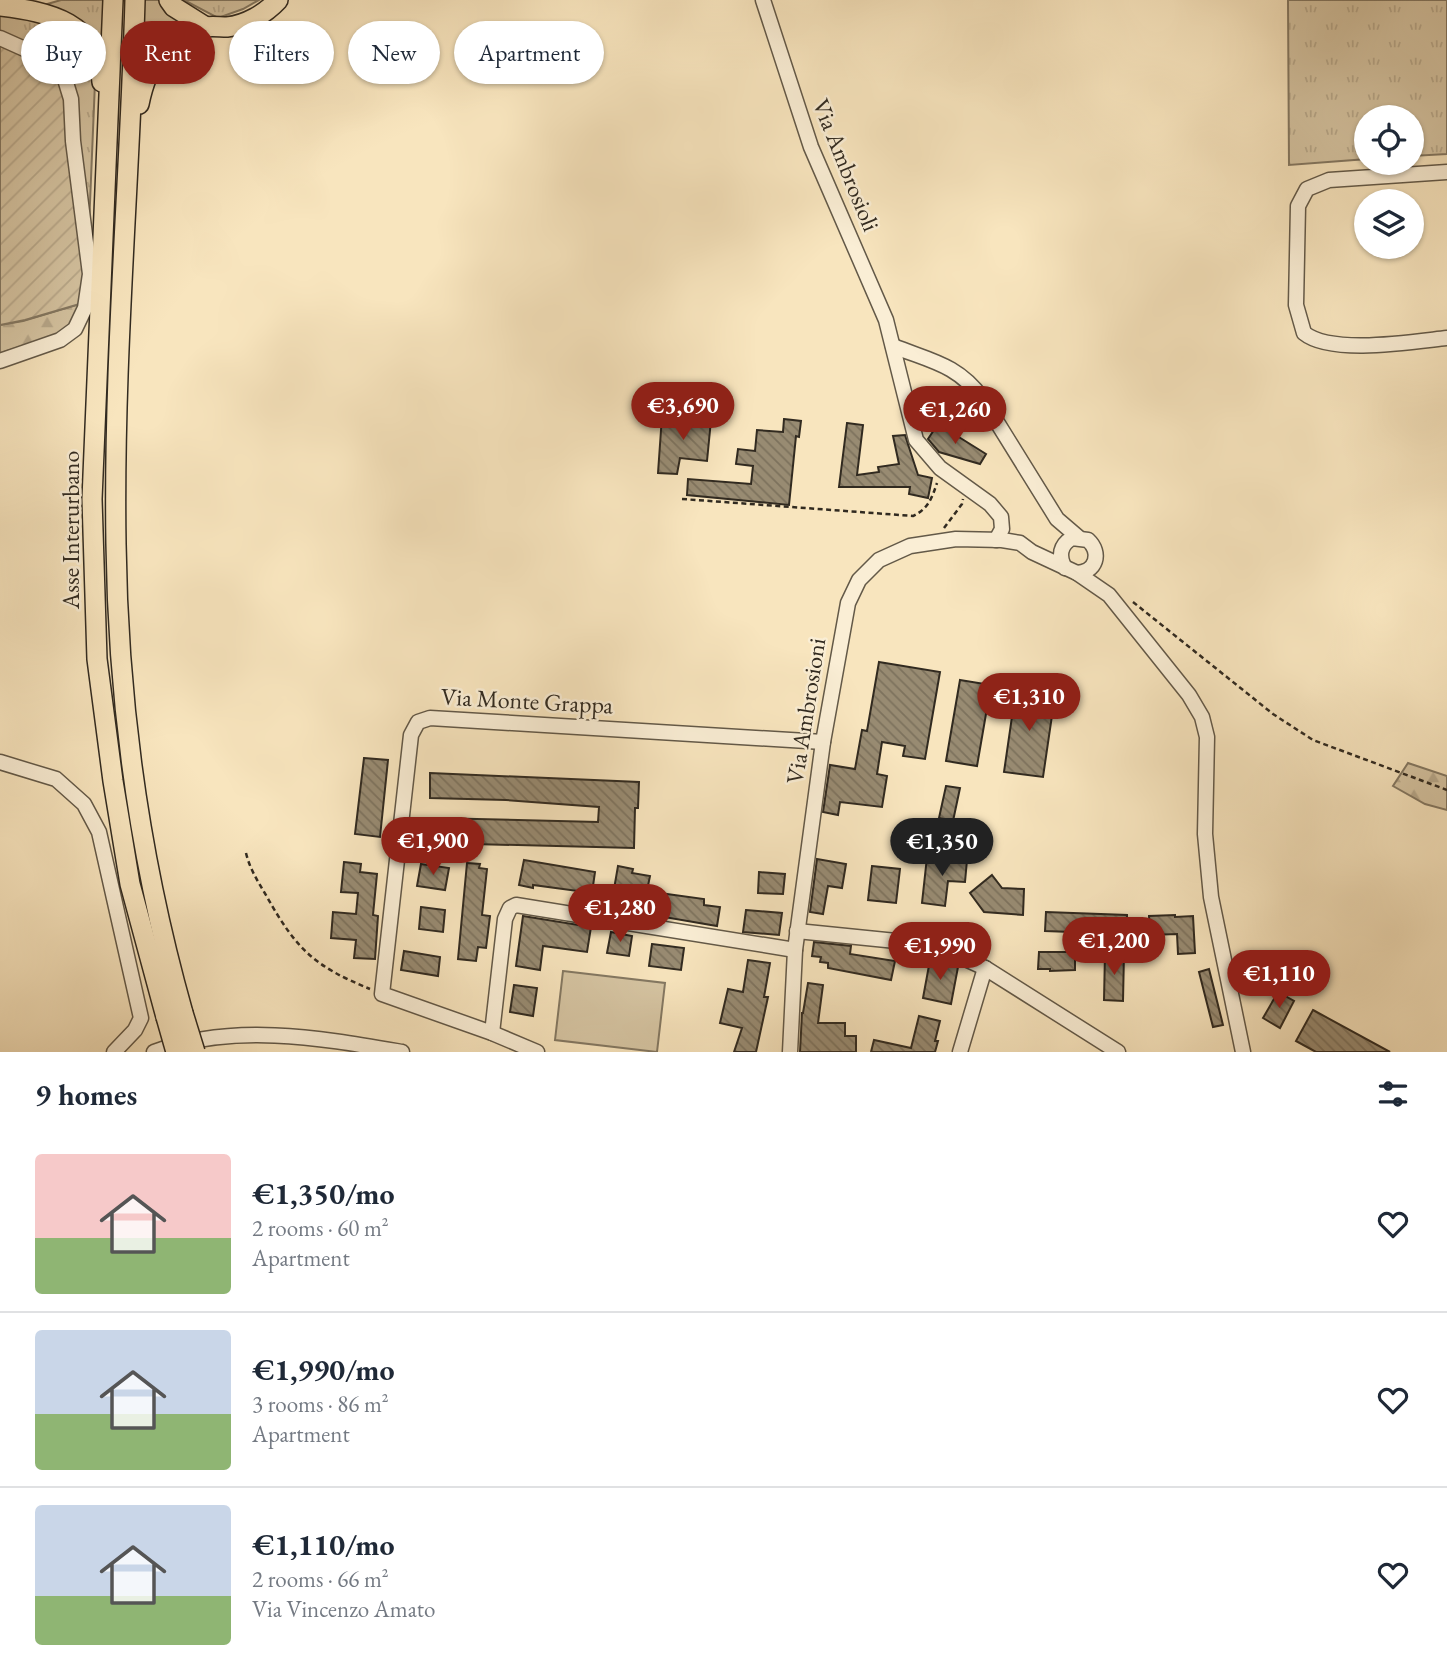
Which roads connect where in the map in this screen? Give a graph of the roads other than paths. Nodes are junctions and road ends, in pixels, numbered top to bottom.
1 (41, 0) edge
2 (113, 0) edge
3 (135, 0) edge
4 (169, 0) edge
5 (278, 0) edge
6 (763, 0) edge
7 (6, 7) edge
8 (196, 21) edge
9 (215, 27) edge
10 (0, 38) edge
11 (144, 84) edge
12 (117, 172) junction
13 (1447, 172) edge
14 (1447, 338) edge
15 (893, 345) junction
16 (0, 361) edge
17 (1057, 519) junction
18 (1077, 537) junction
19 (996, 540) junction
20 (1062, 548) junction
21 (1044, 557) junction
22 (1096, 560) junction
23 (1071, 570) junction
24 (1109, 595) junction
25 (823, 742) junction
26 (0, 762) edge
27 (797, 931) junction
28 (794, 950) junction
29 (985, 968) junction
30 (174, 1015) junction
31 (492, 1033) junction
32 (114, 1052) edge
33 (154, 1052) edge
34 (176, 1052) edge
35 (195, 1052) edge
36 (402, 1052) edge
37 (537, 1052) edge
38 (790, 1052) edge
39 (960, 1052) edge
40 (1118, 1052) edge
41 (1243, 1052) edge

1 - 7 highway
2 - 12 highway, Asse Interurbano
3 - 12 highway, Asse Interurbano
4 - 8 highway
5 - 9 highway
6 - 15 street, Via Ambrosioli
7 - 12 highway
10 - 16 street
11 - 12 highway
12 - 30 highway, Asse Interurbano
13 - 14 street
15 - 17 street
15 - 19 street, Via Ambrosioli
17 - 18 street
17 - 20 street
18 - 20 street
18 - 22 street
19 - 21 street, Via Ambrosioni
19 - 25 street, Via Ambrosioni
20 - 21 street
20 - 23 street
21 - 23 street, Via Ambrosioni
22 - 23 street
22 - 24 street
23 - 24 street, Via Ambrosioni
24 - 41 street
25 - 27 street, Via Ambrosioni
25 - 31 street, Via Monte Grappa
26 - 32 street
27 - 28 street, Via Ambrosioni
27 - 29 street
28 - 31 street
28 - 38 street, Via Ambrosioni
29 - 39 street
29 - 40 street
30 - 34 highway, Asse Interurbano, bridge
30 - 35 highway, Asse Interurbano, bridge
31 - 37 street
33 - 36 street

